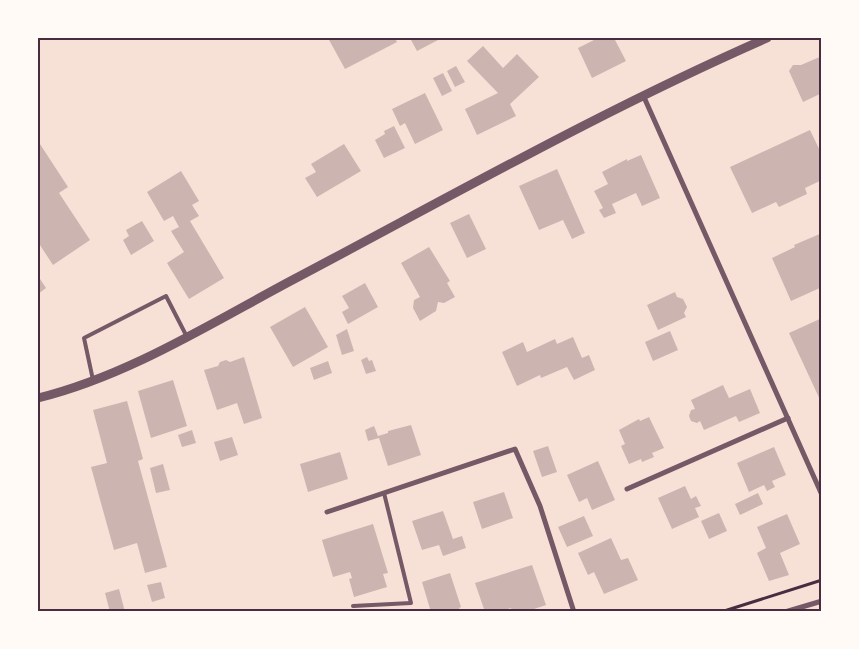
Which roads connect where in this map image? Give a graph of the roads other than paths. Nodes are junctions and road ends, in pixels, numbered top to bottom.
1 (767, 38) edge
2 (643, 94) junction
3 (187, 337) junction
4 (93, 380) junction
5 (38, 398) edge
6 (788, 418) junction
7 (819, 482) edge
8 (627, 489) dead end
9 (384, 493) junction
10 (822, 495) edge
11 (327, 512) dead end
12 (822, 601) edge
13 (352, 606) dead end
14 (574, 612) edge
15 (785, 612) edge

1 - 2 street
2 - 3 street
2 - 6 street
3 - 4 street
3 - 4 lane
4 - 5 street
6 - 7 street
6 - 8 street
7 - 10 street
9 - 11 street
9 - 13 lane
9 - 14 street
12 - 15 street

